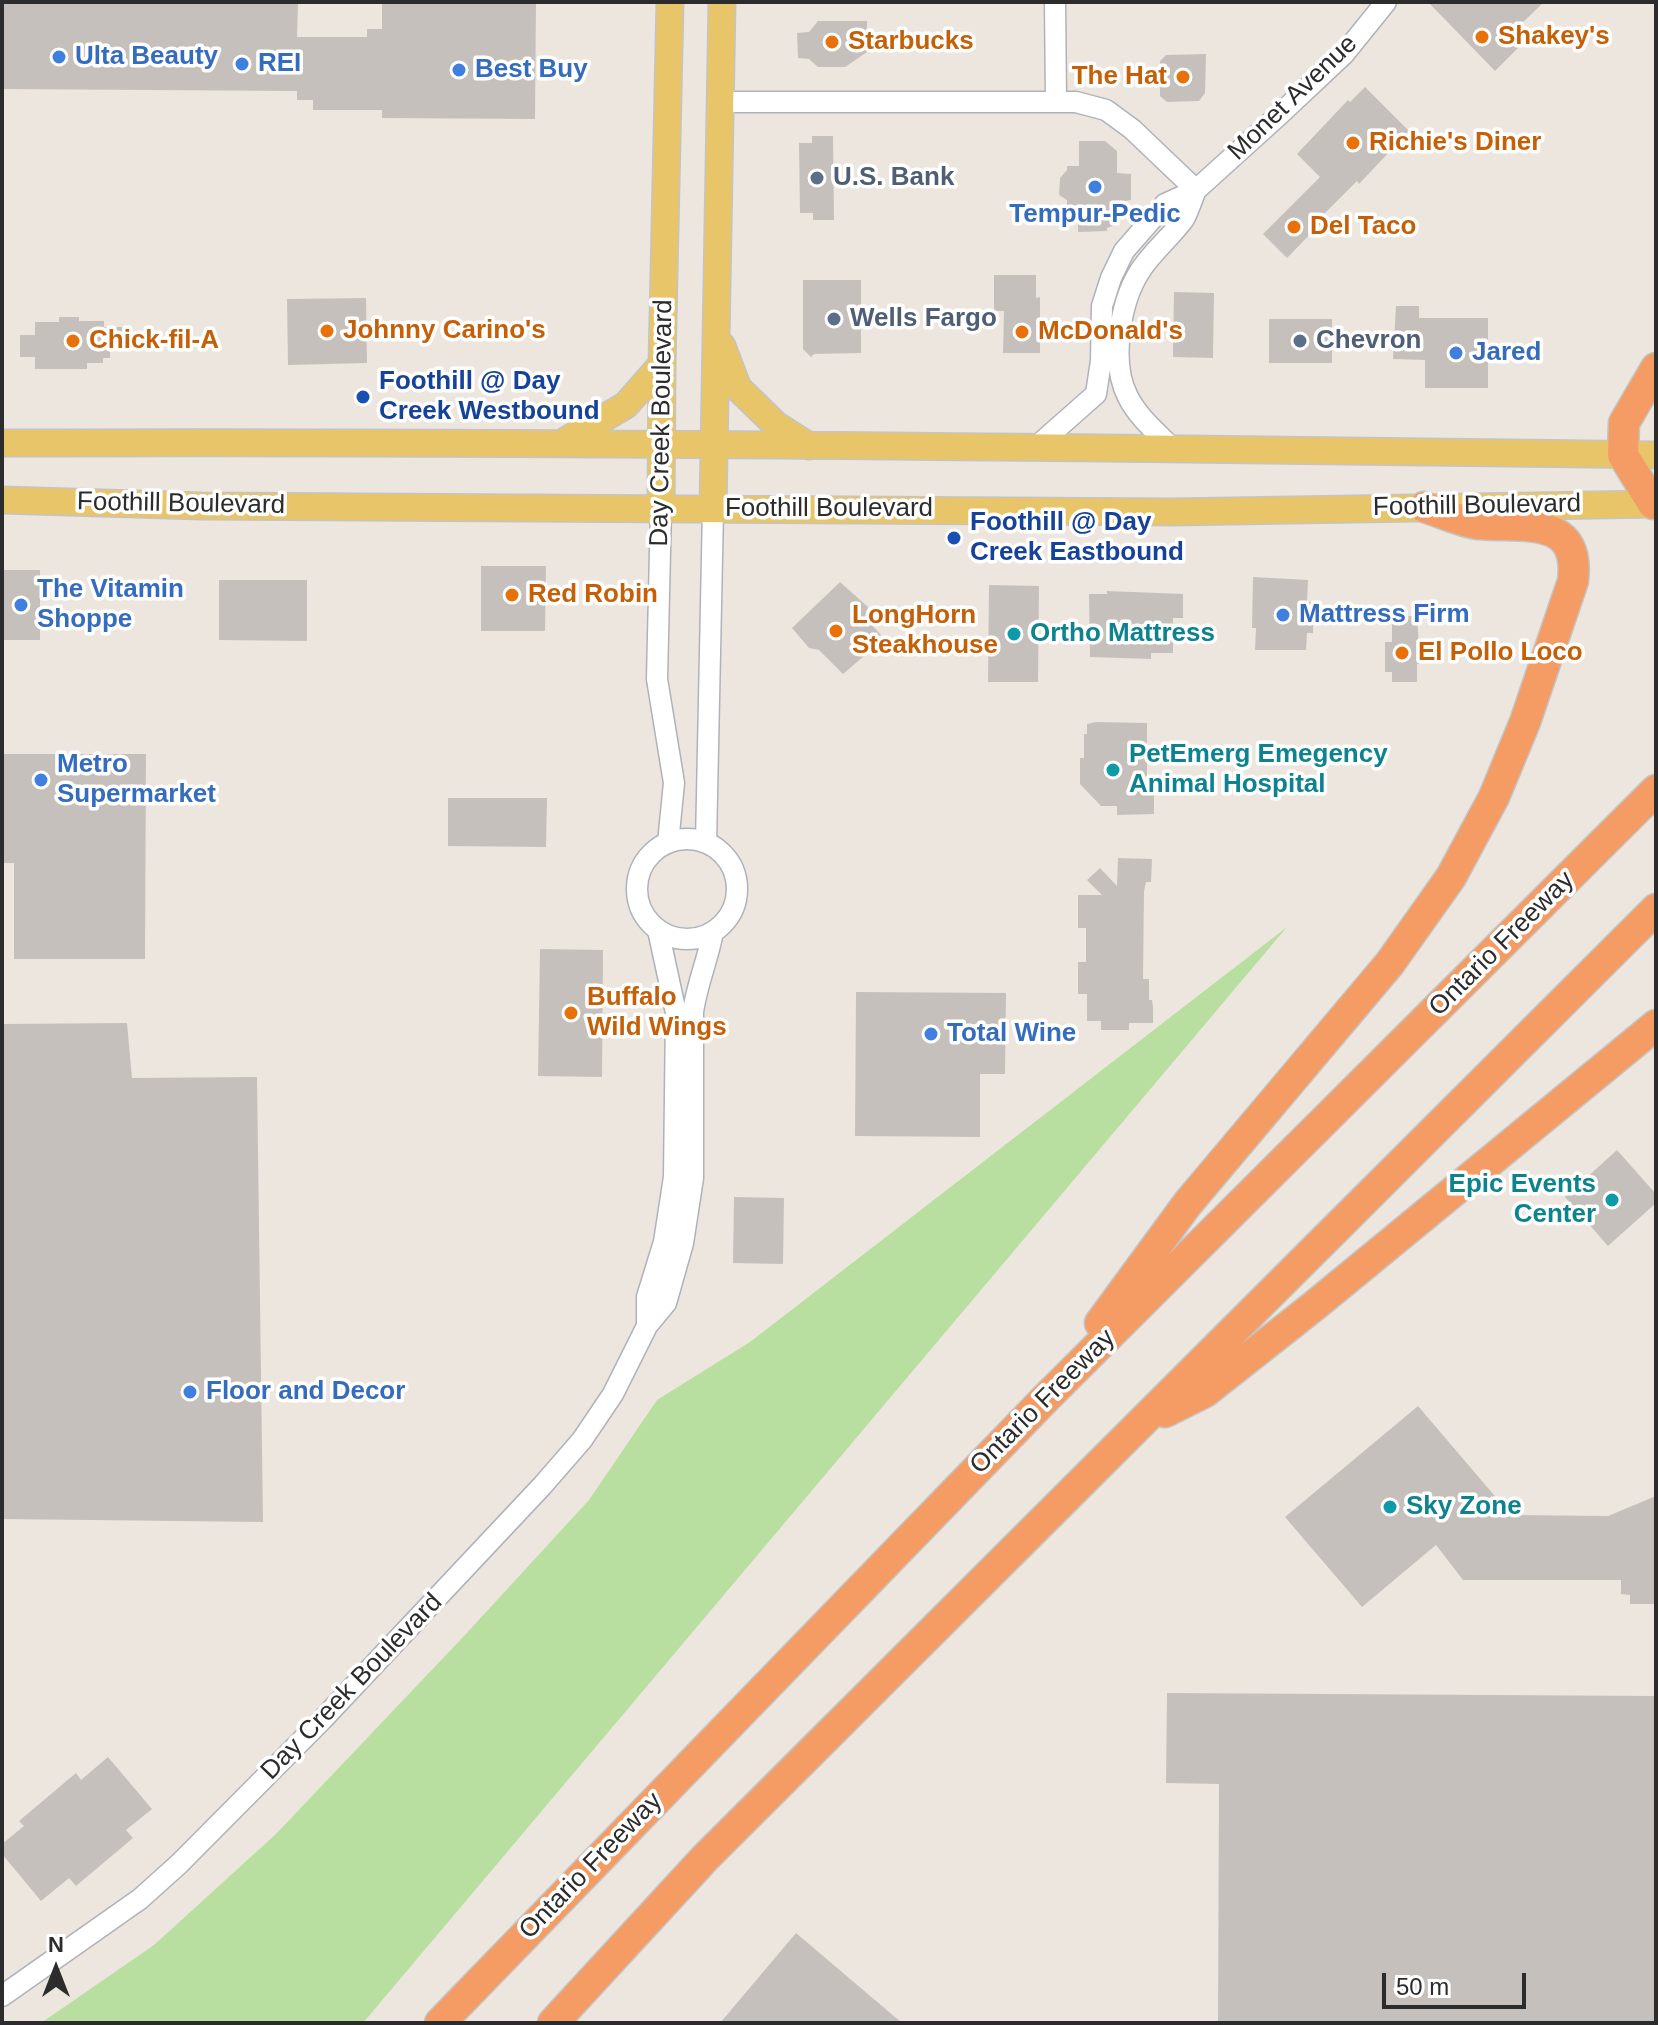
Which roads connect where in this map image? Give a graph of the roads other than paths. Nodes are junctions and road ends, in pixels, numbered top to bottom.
1 (670, 2) edge
2 (722, 2) edge
3 (1055, 2) edge
4 (1386, 2) edge
5 (1056, 100) junction
6 (721, 102) junction
7 (1196, 190) junction
8 (717, 331) junction
9 (662, 364) junction
10 (1656, 368) edge
11 (2, 443) edge
12 (561, 444) junction
13 (661, 445) junction
14 (714, 446) junction
15 (809, 446) junction
16 (1036, 447) junction
17 (1173, 449) junction
18 (1623, 455) junction
19 (1656, 455) edge
20 (2, 500) edge
21 (1654, 504) edge
22 (1424, 507) junction
23 (661, 508) junction
24 (713, 509) junction
25 (1656, 790) edge
26 (668, 843) junction
27 (706, 843) junction
28 (1656, 909) edge
29 (658, 930) junction
30 (713, 932) junction
31 (1656, 1025) edge
32 (647, 1326) junction
33 (1046, 1398) junction
34 (1142, 1424) junction
35 (2, 1996) edge
36 (440, 2023) edge
37 (553, 2023) edge

1 - 9 main road, Day Creek Boulevard
2 - 6 main road, Day Creek Boulevard
3 - 5 street
4 - 7 street, Monet Avenue
5 - 6 street
5 - 7 street
6 - 8 main road, Day Creek Boulevard
7 - 16 street, Monet Avenue
7 - 17 street, Monet Avenue
8 - 14 main road, Day Creek Boulevard
8 - 15 main road
9 - 12 main road
9 - 13 main road, Day Creek Boulevard
10 - 18 highway
11 - 12 main road, Foothill Boulevard
12 - 13 main road, Foothill Boulevard
13 - 14 main road, Foothill Boulevard
13 - 23 main road, Day Creek Boulevard
14 - 15 main road, Foothill Boulevard
14 - 24 main road, Day Creek Boulevard
15 - 16 main road, Foothill Boulevard
16 - 17 main road, Foothill Boulevard
17 - 18 main road, Foothill Boulevard
18 - 19 main road, Foothill Boulevard
18 - 21 highway
20 - 23 main road, Foothill Boulevard
21 - 22 main road, Foothill Boulevard
22 - 24 main road, Foothill Boulevard
22 - 33 highway
23 - 24 main road, Foothill Boulevard
23 - 26 street, Day Creek Boulevard
24 - 27 street, Day Creek Boulevard
25 - 33 highway, Ontario Freeway
26 - 27 street
26 - 29 street
27 - 30 street
28 - 34 highway
29 - 30 street
29 - 32 street, Day Creek Boulevard
30 - 32 street, Day Creek Boulevard
31 - 34 highway
32 - 35 street, Day Creek Boulevard
33 - 36 highway, Ontario Freeway
34 - 37 highway

